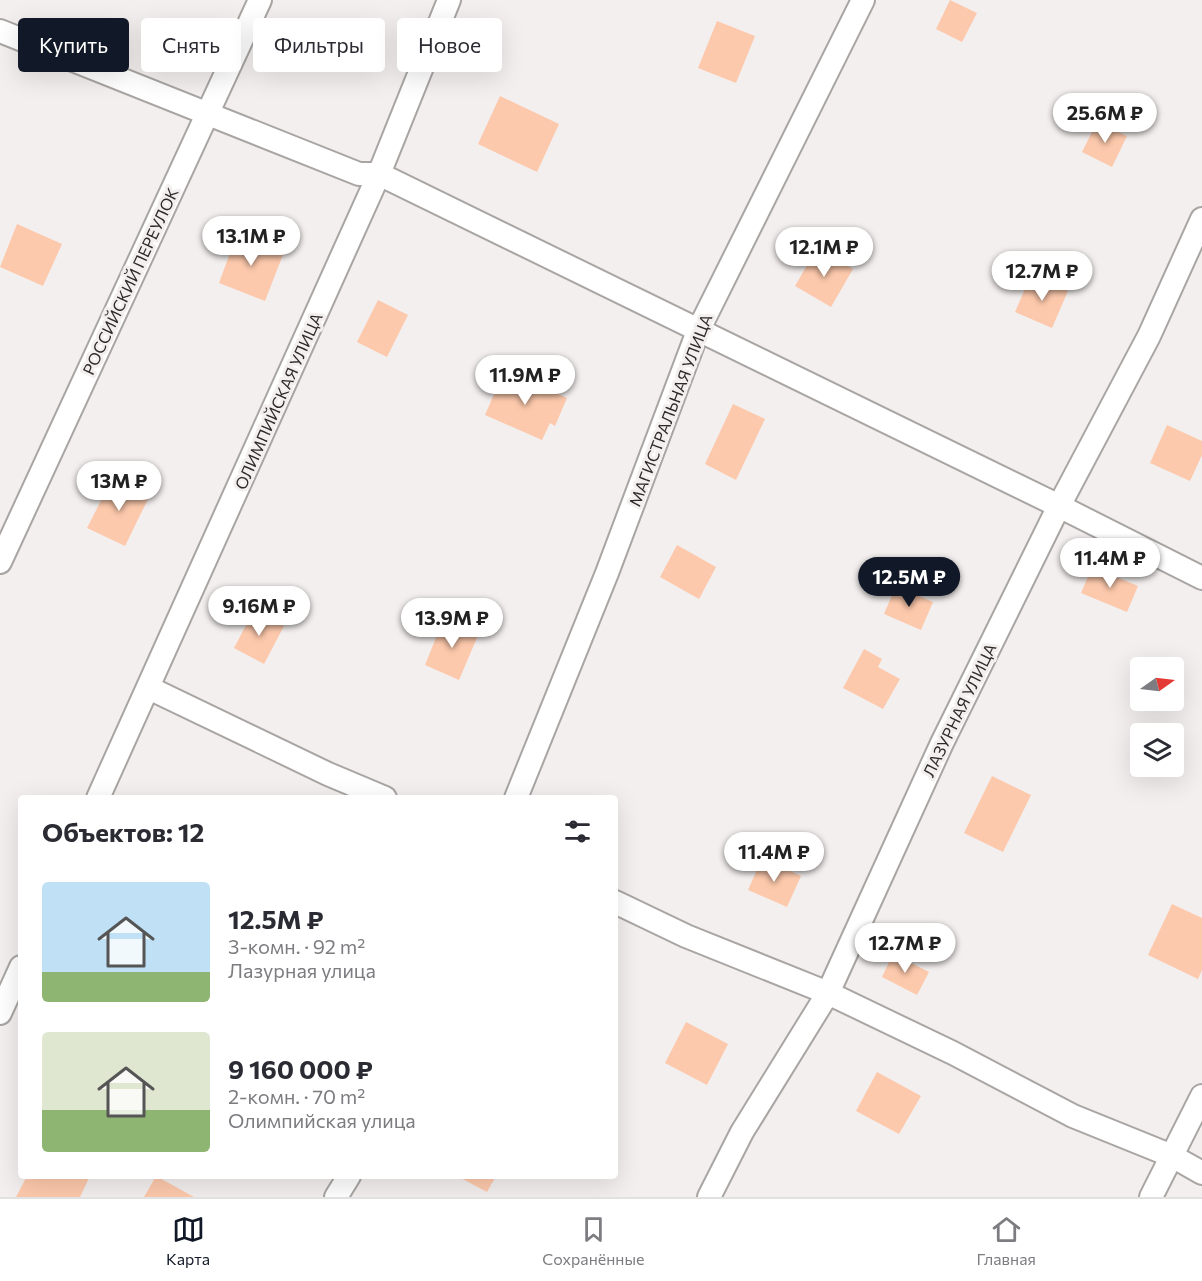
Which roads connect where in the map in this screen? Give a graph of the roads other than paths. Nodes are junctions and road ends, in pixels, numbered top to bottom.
1 (260, 0) edge
2 (449, 0) edge
3 (863, 0) edge
4 (0, 31) edge
5 (207, 114) junction
6 (379, 174) junction
7 (1202, 219) edge
8 (698, 331) junction
9 (1059, 506) junction
10 (0, 562) edge
11 (1202, 578) edge
12 (149, 688) junction
13 (99, 795) edge
14 (378, 795) edge
15 (517, 795) edge
16 (618, 903) edge
17 (18, 974) edge
18 (828, 993) junction
19 (0, 1013) edge
20 (1202, 1096) edge
21 (1172, 1156) junction
22 (1202, 1173) edge
23 (347, 1179) edge
24 (336, 1197) edge
25 (709, 1197) edge
26 (1151, 1197) edge

1 - 5 street, РОССИЙСКИЙ ПЕРЕУЛОК
2 - 6 street, ОЛИМПИЙСКАЯ УЛИЦА
3 - 8 street, МАГИСТРАЛЬНАЯ УЛИЦА
4 - 5 street
5 - 6 street
5 - 10 street, РОССИЙСКИЙ ПЕРЕУЛОК
6 - 8 street
6 - 12 street, ОЛИМПИЙСКАЯ УЛИЦА
7 - 9 street, ЛАЗУРНАЯ УЛИЦА
8 - 9 street
8 - 15 street, МАГИСТРАЛЬНАЯ УЛИЦА
9 - 11 street
9 - 18 street, ЛАЗУРНАЯ УЛИЦА
12 - 13 street, ОЛИМПИЙСКАЯ УЛИЦА
12 - 14 street
16 - 18 street
17 - 19 street
18 - 21 street
18 - 25 street, ЛАЗУРНАЯ УЛИЦА
20 - 21 street
21 - 22 street
21 - 26 street
23 - 24 street

